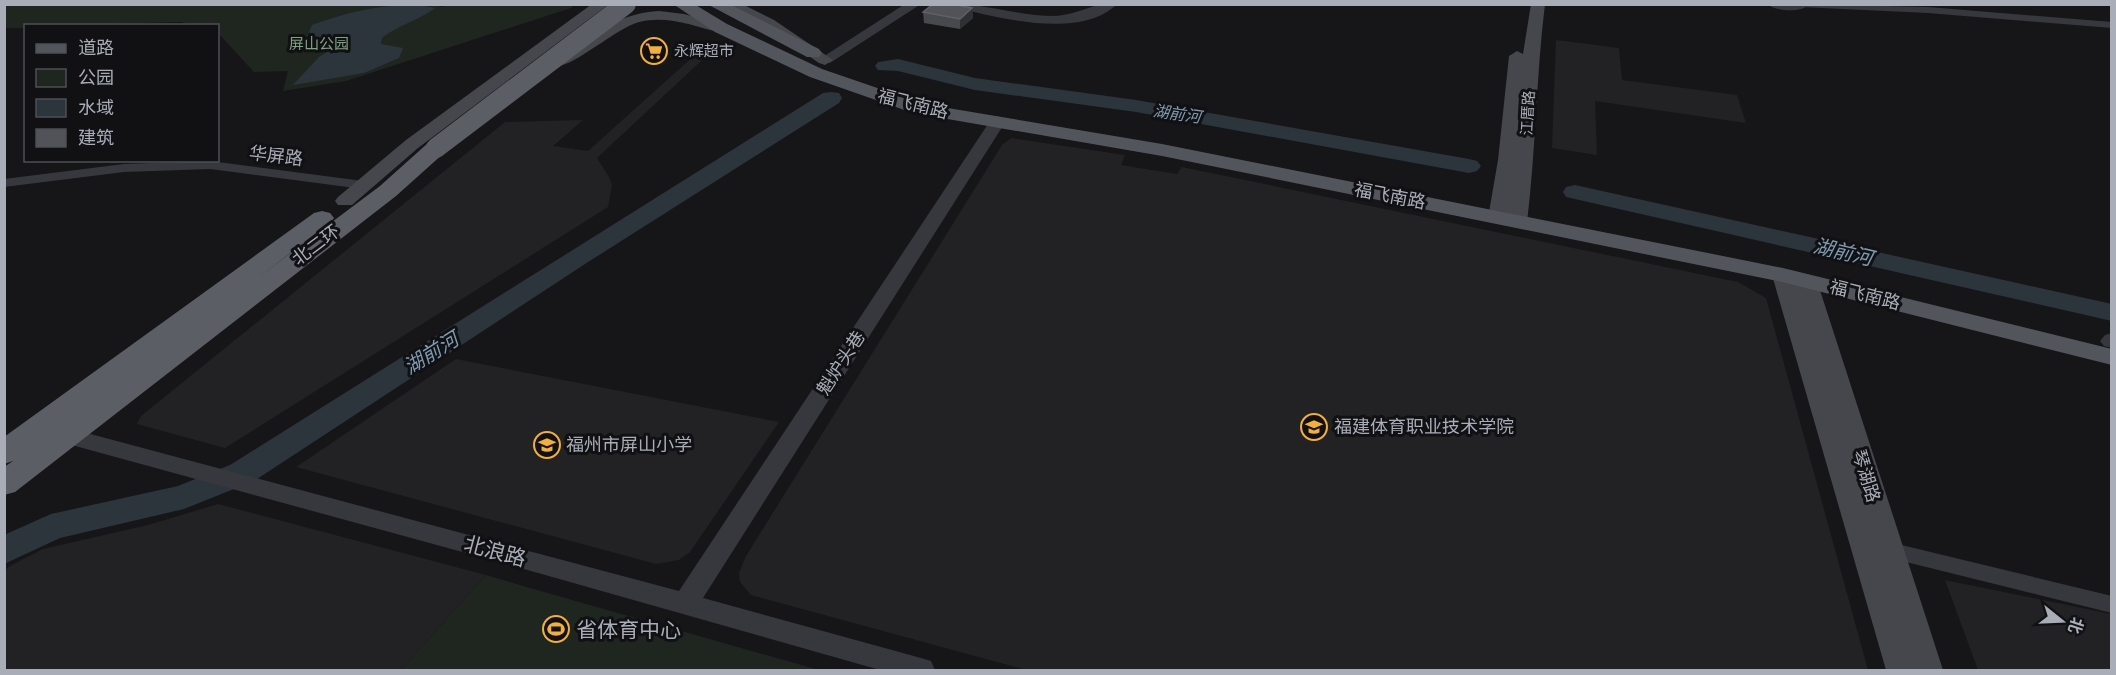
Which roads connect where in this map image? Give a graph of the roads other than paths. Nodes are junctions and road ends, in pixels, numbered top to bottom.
1 (626, 4) edge
2 (636, 4) edge
3 (681, 4) edge
4 (715, 4) edge
5 (729, 4) edge
6 (915, 4) edge
7 (959, 4) edge
8 (1111, 4) edge
9 (1524, 4) edge
10 (1538, 4) edge
11 (1773, 4) edge
12 (1800, 5) edge
13 (601, 6) edge
14 (1960, 9) edge
15 (2112, 24) edge
16 (722, 28) junction
17 (561, 34) junction
18 (594, 38) junction
19 (825, 60) junction
20 (556, 66) junction
21 (998, 121) junction
22 (430, 147) junction
23 (4, 183) edge
24 (365, 192) junction
25 (1509, 212) junction
26 (1795, 278) junction
27 (2111, 341) edge
28 (2112, 357) edge
29 (68, 436) junction
30 (4, 453) edge
31 (4, 484) edge
32 (1889, 550) junction
33 (685, 604) junction
34 (2112, 605) edge
35 (921, 670) edge
36 (1901, 670) edge
37 (1928, 670) edge

1 - 22 highway, 北二环, bridge
2 - 18 main road
3 - 16 main road, 福飞南路
4 - 19 main road, 福飞南路
5 - 19 main road
6 - 19 street
7 - 8 street
9 - 25 main road, 江厝路
10 - 25 main road, 江厝路
11 - 12 street
12 - 14 street
13 - 17 main road
13 - 22 highway, 北二环
14 - 15 street
16 - 20 main road
16 - 21 main road, 福飞南路
17 - 18 main road
17 - 24 main road
18 - 20 main road
19 - 25 main road, 福飞南路
20 - 24 main road
21 - 25 main road, 福飞南路
21 - 33 street, 魁炉头巷
22 - 24 highway, 北二环
22 - 24 highway, 北二环
23 - 24 street, 华屏路
24 - 29 highway, 北二环
24 - 30 highway, 北二环
25 - 26 main road, 福飞南路
25 - 27 main road, 福飞南路
26 - 28 main road, 福飞南路
26 - 32 main road, 琴湖路
26 - 36 main road
29 - 31 highway, 北二环
29 - 33 street, 北浪路
32 - 34 street
32 - 37 main road, 琴湖路
33 - 35 street, 北浪路

